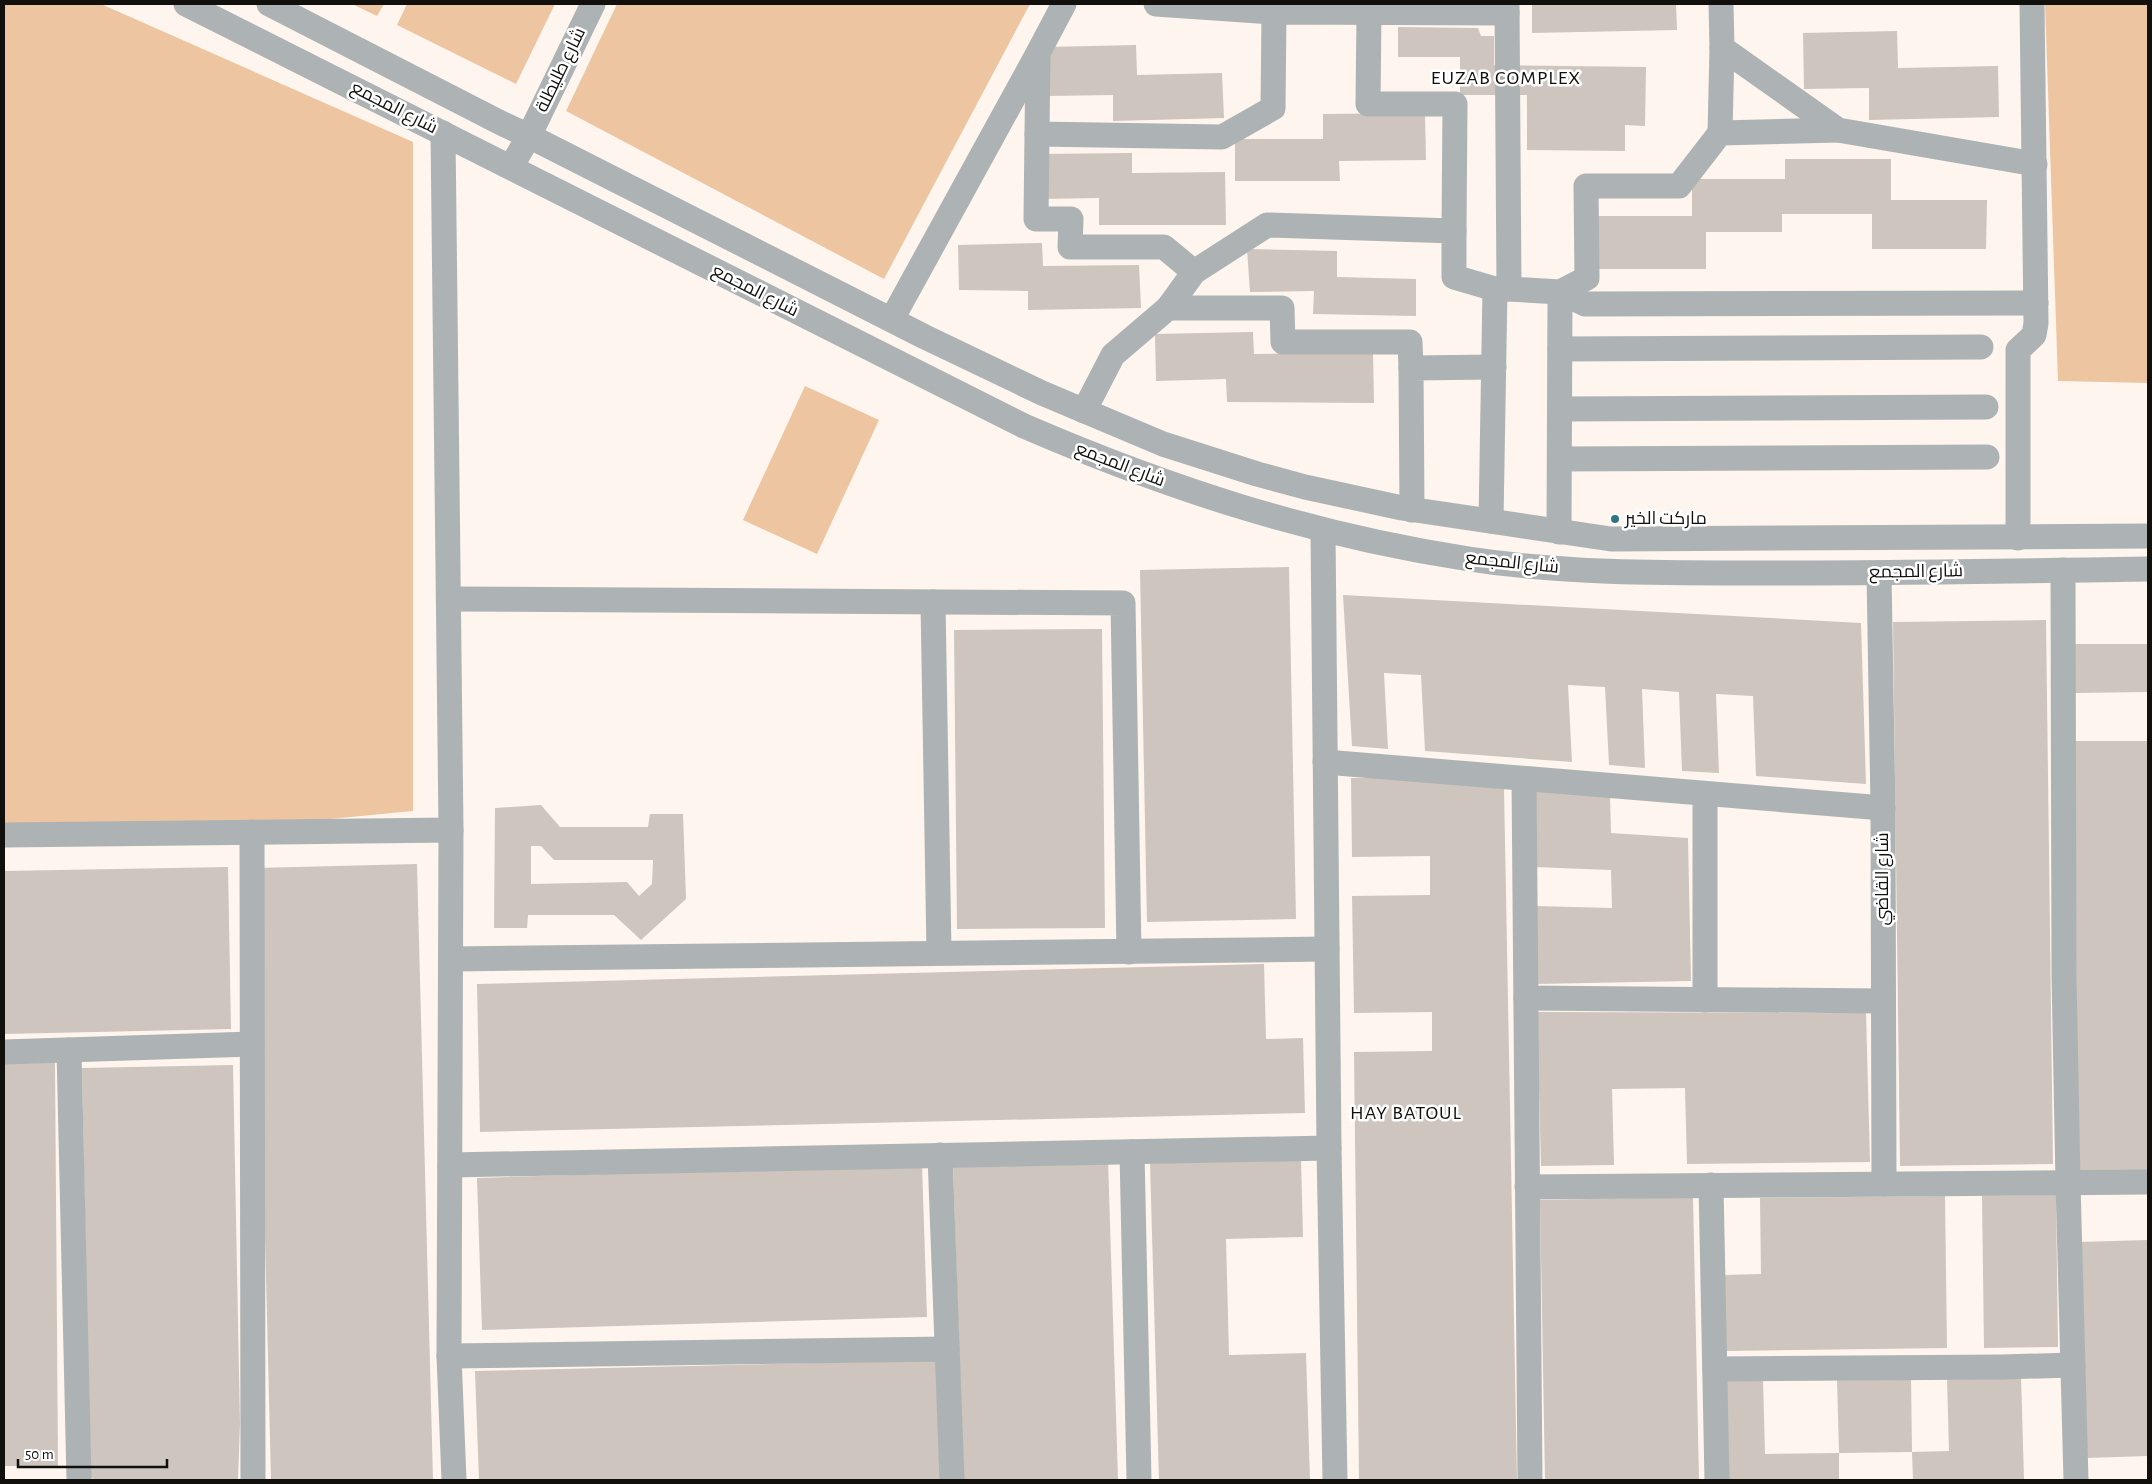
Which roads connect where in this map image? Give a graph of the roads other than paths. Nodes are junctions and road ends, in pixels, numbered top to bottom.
1 (186, 4) edge
2 (269, 4) edge
3 (593, 4) edge
4 (1064, 4) edge
5 (1156, 4) edge
6 (1721, 4) edge
7 (2032, 4) edge
8 (1507, 8) edge
9 (1274, 12) junction
10 (1369, 12) junction
11 (1722, 48) junction
12 (1038, 53) junction
13 (1838, 130) junction
14 (444, 133) junction
15 (1720, 133) junction
16 (1037, 134) junction
17 (530, 136) junction
18 (2034, 164) junction
19 (510, 168) junction
20 (1454, 231) junction
21 (1194, 272) junction
22 (1502, 289) junction
23 (1560, 292) junction
24 (2036, 303) junction
25 (1168, 308) junction
26 (892, 319) junction
27 (1981, 347) dead end
28 (1560, 349) junction
29 (1494, 367) junction
30 (1411, 368) junction
31 (1986, 406) dead end
32 (1560, 408) junction
33 (1084, 411) junction
34 (1987, 457) dead end
35 (1560, 459) junction
36 (1412, 510) junction
37 (1491, 521) junction
38 (1323, 531) junction
39 (1559, 532) junction
40 (1584, 536) junction
41 (2148, 536) edge
42 (1641, 538) junction
43 (1947, 538) junction
44 (2018, 538) junction
45 (2148, 569) edge
46 (1580, 570) junction
47 (2063, 570) junction
48 (1912, 572) junction
49 (1641, 573) junction
50 (1879, 573) junction
51 (449, 599) junction
52 (933, 602) junction
53 (1325, 762) junction
54 (1524, 779) junction
55 (1705, 794) junction
56 (1883, 808) junction
57 (451, 830) junction
58 (252, 832) junction
59 (4, 835) edge
60 (1327, 949) junction
61 (938, 952) junction
62 (1129, 952) junction
63 (451, 959) junction
64 (1526, 998) junction
65 (1704, 1000) junction
66 (1882, 1001) junction
67 (252, 1044) junction
68 (69, 1050) junction
69 (4, 1052) edge
70 (1329, 1148) junction
71 (1132, 1152) junction
72 (940, 1155) junction
73 (450, 1165) junction
74 (2068, 1182) junction
75 (2148, 1182) edge
76 (1884, 1184) junction
77 (1711, 1185) junction
78 (1527, 1186) junction
79 (947, 1349) junction
80 (449, 1356) junction
81 (2073, 1365) junction
82 (1714, 1369) junction
83 (79, 1480) edge
84 (253, 1480) edge
85 (454, 1480) edge
86 (952, 1480) edge
87 (1139, 1480) edge
88 (1336, 1480) edge
89 (1530, 1480) edge
90 (1716, 1480) edge
91 (2076, 1480) edge

1 - 14 street, شارع المجمع
2 - 17 street, شارع المجمع
3 - 17 street, شارع طليطلة
4 - 12 street
5 - 9 street
6 - 11 street
7 - 18 street
8 - 10 street
8 - 22 street
9 - 10 street
9 - 16 street
10 - 20 street
11 - 13 street
11 - 15 street
12 - 16 street
12 - 26 street
13 - 15 street
13 - 18 street
14 - 19 street, شارع المجمع
14 - 51 street
15 - 23 street
16 - 21 street
17 - 19 street, شارع طليطلة
17 - 26 street, شارع المجمع
18 - 24 street
19 - 38 street, شارع المجمع
20 - 21 street
20 - 22 street
21 - 25 street
22 - 23 street
22 - 29 street
23 - 24 street
23 - 28 street
24 - 44 street
25 - 30 street
25 - 33 street
26 - 33 street, شارع المجمع
27 - 28 street
28 - 32 street
29 - 30 street
29 - 37 street
30 - 36 street
31 - 32 street
32 - 35 street
33 - 36 street, شارع المجمع
34 - 35 street
35 - 39 street
36 - 37 street, شارع المجمع
37 - 39 street, شارع المجمع
38 - 46 street, شارع المجمع
38 - 53 street
39 - 40 street, شارع المجمع
40 - 42 street, شارع المجمع
40 - 46 street
41 - 44 street, شارع المجمع
42 - 43 street, شارع المجمع
42 - 49 street
43 - 44 street, شارع المجمع
43 - 48 street
45 - 47 street, شارع المجمع
46 - 49 street, شارع المجمع
47 - 48 street, شارع المجمع
47 - 74 street
48 - 50 street, شارع المجمع
49 - 50 street, شارع المجمع
50 - 56 street, شارع القاضي
51 - 52 street
51 - 57 street
52 - 61 street
52 - 62 street
53 - 54 street
53 - 60 street
54 - 55 street
54 - 64 street
55 - 56 street
55 - 65 street
56 - 66 street, شارع القاضي
57 - 58 street
57 - 63 street
58 - 59 street
58 - 67 street
60 - 62 street
60 - 70 street
61 - 62 street
61 - 63 street
63 - 73 street
64 - 65 street
64 - 78 street
65 - 66 street
66 - 76 street, شارع القاضي
67 - 68 street
67 - 84 street
68 - 69 street
68 - 83 street
70 - 71 street
70 - 88 street
71 - 72 street
71 - 87 street
72 - 73 street
72 - 79 street
73 - 80 street
74 - 75 street
74 - 76 street
74 - 81 street
76 - 77 street
77 - 78 street
77 - 82 street
78 - 89 street
79 - 80 street
79 - 86 street
80 - 85 street
81 - 82 street
81 - 91 street
82 - 90 street

